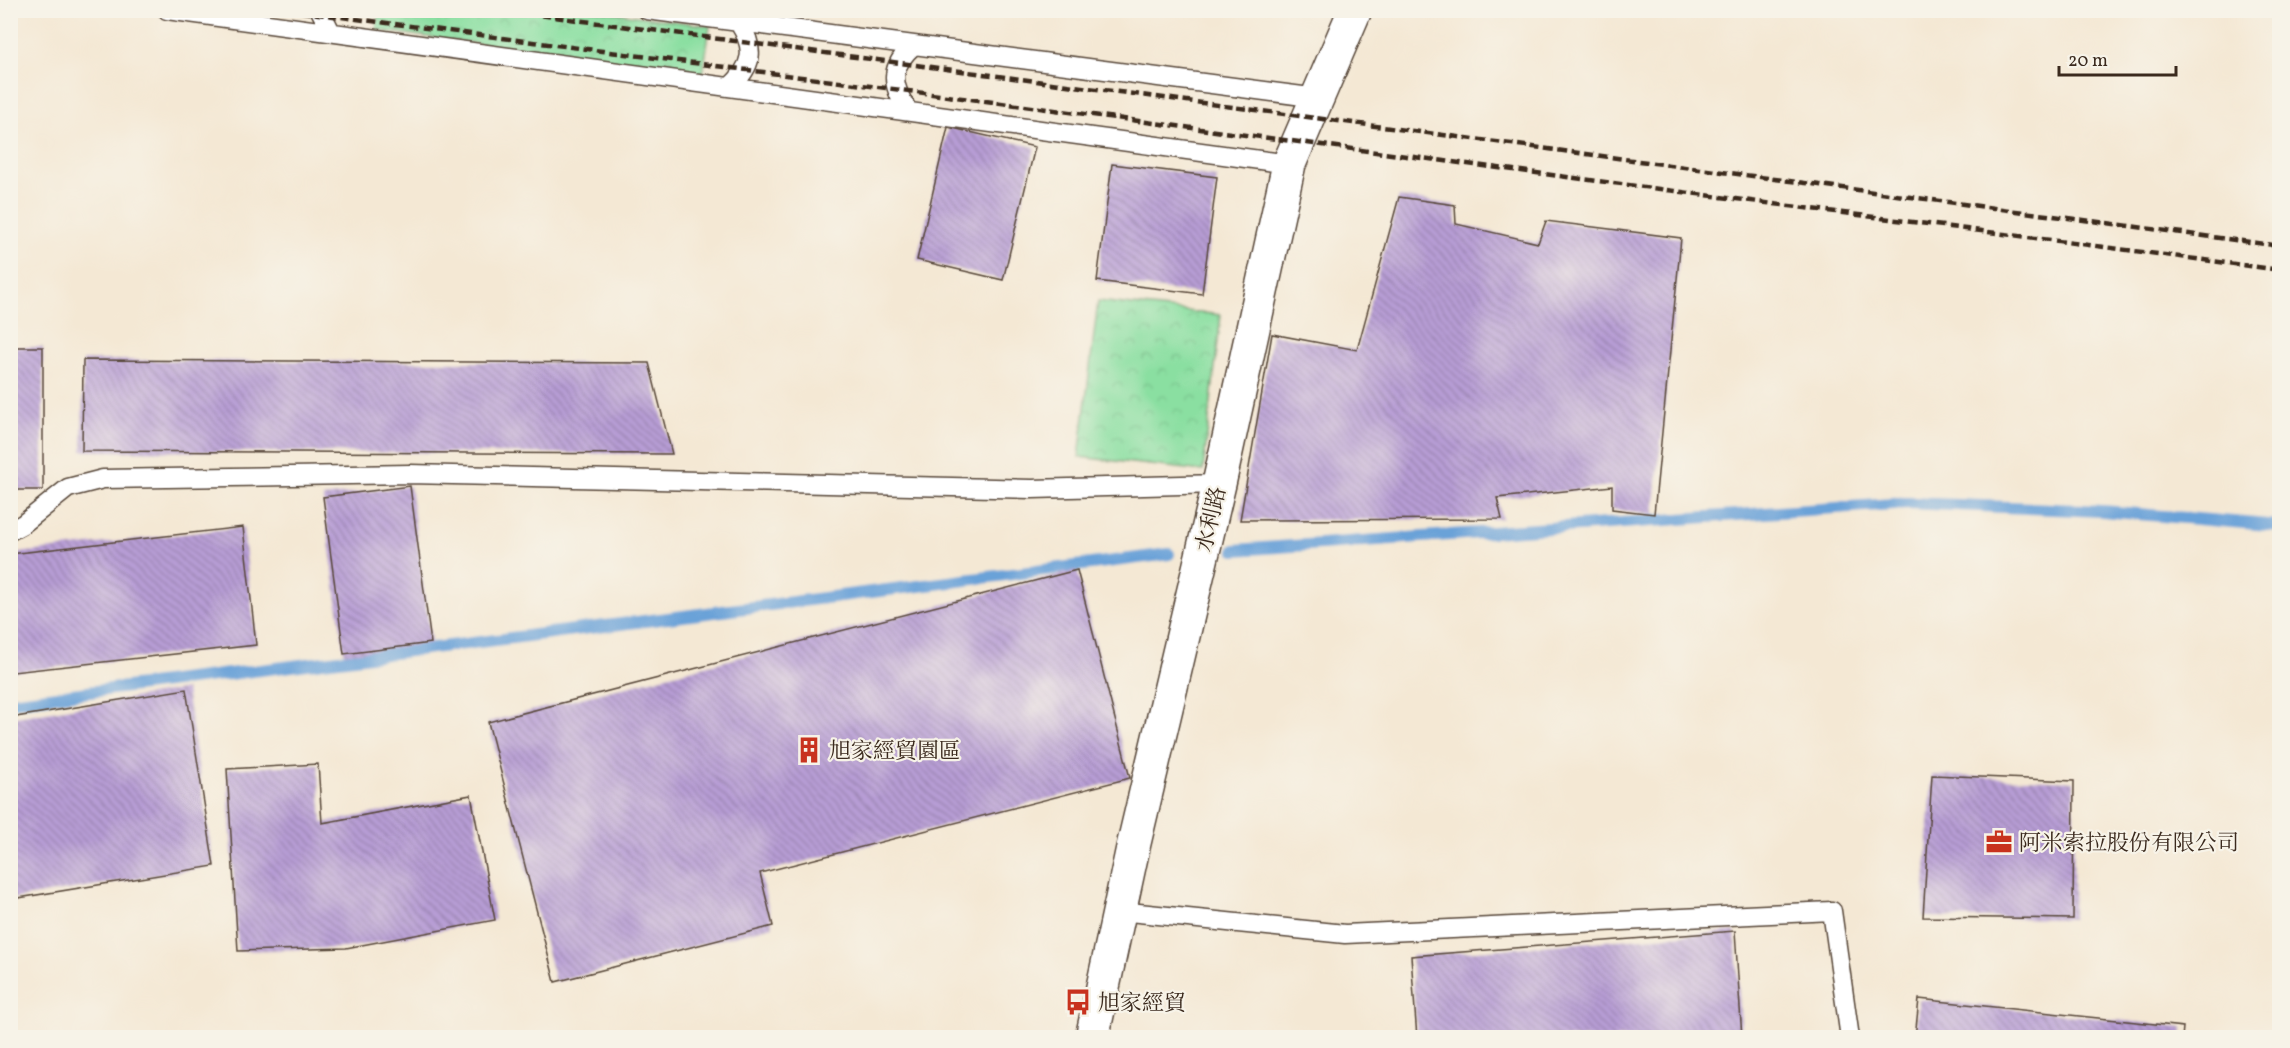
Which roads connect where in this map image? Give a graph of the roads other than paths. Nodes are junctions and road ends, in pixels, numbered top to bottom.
1 (320, 10) edge
2 (647, 10) edge
3 (1355, 10) edge
4 (172, 11) edge
5 (739, 23) junction
6 (331, 32) junction
7 (914, 45) junction
8 (730, 87) junction
9 (1318, 98) junction
10 (907, 109) junction
11 (1288, 164) junction
12 (1219, 484) junction
13 (10, 531) edge
14 (1119, 911) junction
15 (1092, 1038) edge
16 (1850, 1038) edge

1 - 6 lane
2 - 5 lane
3 - 9 street, 水利路
4 - 6 lane
5 - 7 lane
5 - 8 lane
6 - 8 lane
7 - 9 lane
7 - 10 lane
8 - 10 lane
9 - 11 street, 水利路
10 - 11 lane
11 - 12 street, 水利路
12 - 13 lane
12 - 14 street, 水利路
14 - 15 street, 水利路
14 - 16 lane

